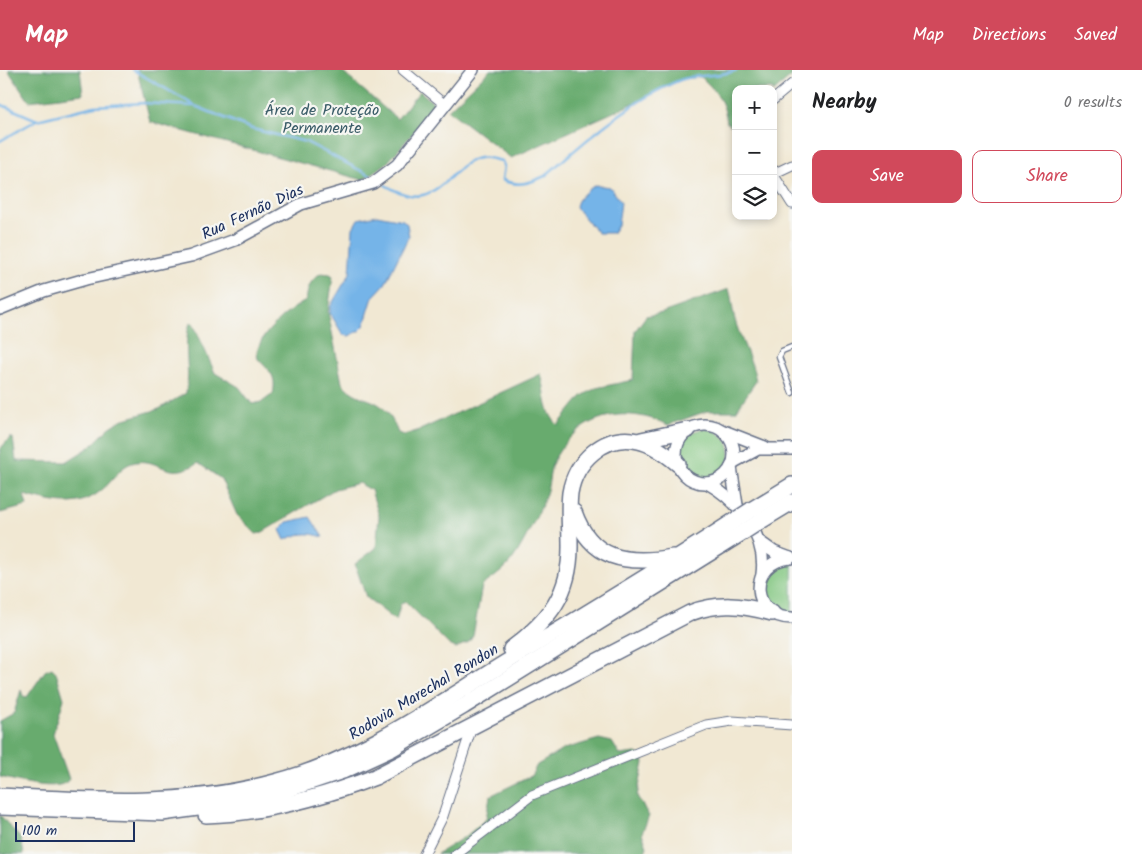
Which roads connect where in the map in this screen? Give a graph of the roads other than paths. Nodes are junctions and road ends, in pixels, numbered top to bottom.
1 (403, 70) edge
2 (473, 70) edge
3 (792, 84) edge
4 (777, 97) edge
5 (444, 104) junction
6 (792, 165) edge
7 (777, 172) edge
8 (774, 175) edge
9 (792, 204) edge
10 (0, 309) edge
11 (792, 347) edge
12 (792, 393) edge
13 (688, 430) junction
14 (724, 431) junction
15 (639, 441) junction
16 (767, 448) junction
17 (792, 449) edge
18 (678, 464) junction
19 (732, 465) junction
20 (707, 483) junction
21 (792, 485) edge
22 (569, 498) junction
23 (792, 502) edge
24 (746, 518) junction
25 (760, 542) junction
26 (682, 555) junction
27 (791, 558) edge
28 (762, 574) junction
29 (772, 613) junction
30 (792, 618) edge
31 (447, 699) junction
32 (792, 725) edge
33 (472, 727) junction
34 (446, 742) junction
35 (461, 756) junction
36 (0, 796) edge
37 (0, 807) edge
38 (152, 814) junction
39 (424, 854) edge
40 (455, 854) edge

1 - 5 street
2 - 5 main road, Rua Fernão Dias
3 - 4 street
5 - 10 main road, Rua Fernão Dias
6 - 7 street
8 - 9 street
11 - 12 lane
13 - 14 main road
13 - 15 highway
13 - 18 main road
14 - 16 main road
14 - 19 main road
15 - 18 highway
15 - 22 highway
16 - 17 main road
16 - 19 main road
18 - 20 main road
19 - 20 main road
19 - 24 main road
20 - 24 main road
21 - 24 highway, Rodovia Marechal Rondon
22 - 26 highway
22 - 31 highway
23 - 24 highway, Rodovia Marechal Rondon
24 - 25 main road
24 - 26 highway, Rodovia Marechal Rondon
24 - 38 highway, Rodovia Marechal Rondon
25 - 27 main road
25 - 28 main road
26 - 31 highway, Rodovia Marechal Rondon
27 - 28 main road
28 - 29 main road
29 - 30 main road
29 - 33 highway
31 - 36 highway, Rodovia Marechal Rondon
32 - 40 street
33 - 34 highway
33 - 35 street
34 - 35 street
34 - 38 highway
35 - 39 street
37 - 38 highway, Rodovia Marechal Rondon

